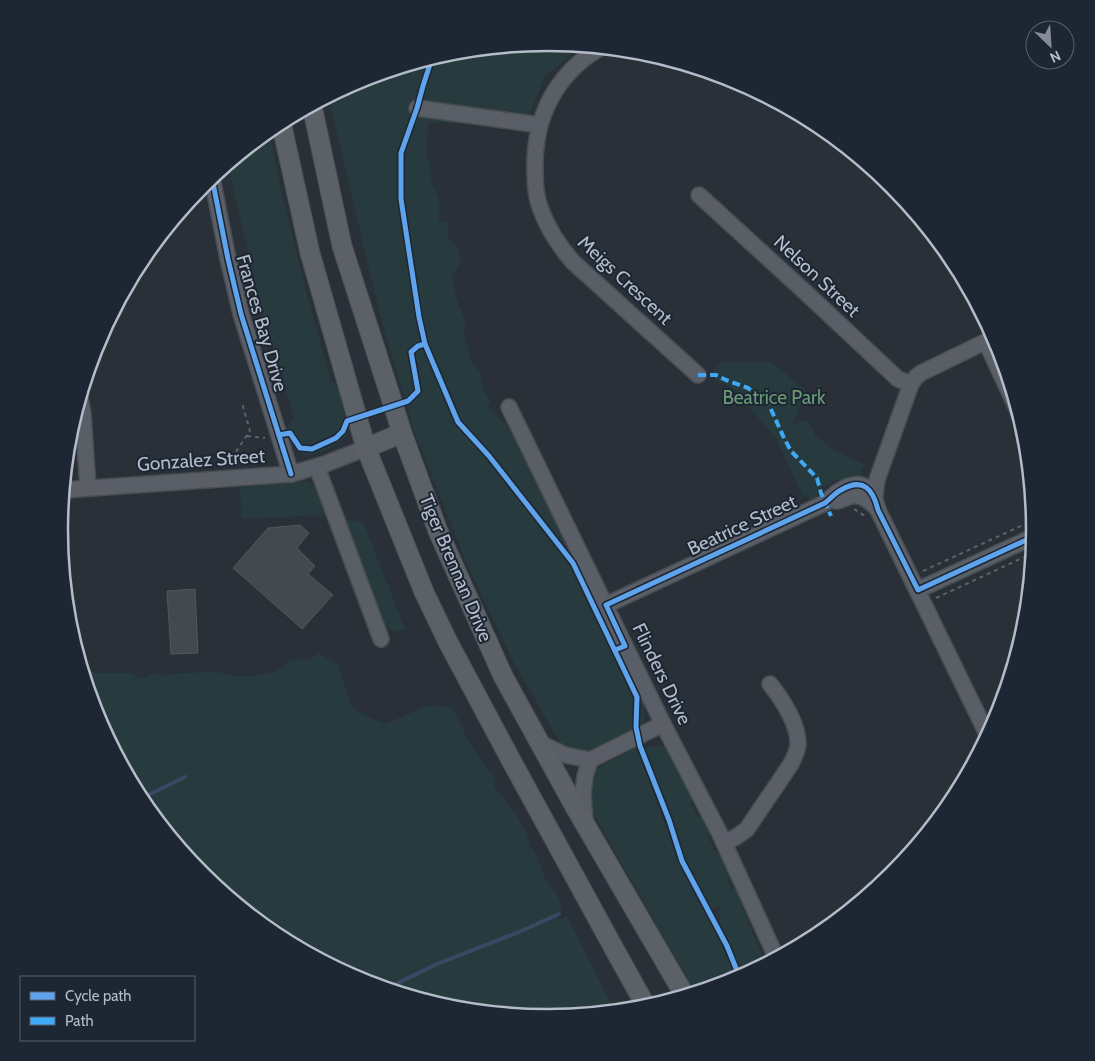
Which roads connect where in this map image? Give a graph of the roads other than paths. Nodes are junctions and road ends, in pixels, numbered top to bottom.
1 (591, 53) edge
2 (417, 108) dead end
3 (313, 112) edge
4 (539, 125) junction
5 (283, 131) edge
6 (214, 187) edge
7 (699, 195) dead end
8 (987, 341) edge
9 (698, 375) dead end
10 (911, 384) junction
11 (509, 407) dead end
12 (83, 414) edge
13 (402, 433) junction
14 (366, 448) junction
15 (317, 467) junction
16 (291, 474) junction
17 (72, 490) edge
18 (869, 496) junction
19 (1027, 540) edge
20 (918, 590) junction
21 (606, 605) junction
22 (381, 639) dead end
23 (770, 684) dead end
24 (663, 724) junction
25 (984, 727) edge
26 (540, 743) junction
27 (590, 760) junction
28 (585, 825) junction
29 (724, 842) junction
30 (774, 952) edge
31 (682, 990) edge
32 (643, 1001) edge

1 - 4 street, Meigs Crescent
2 - 4 street
3 - 13 main road, Tiger Brennan Drive
4 - 9 street, Meigs Crescent
5 - 14 main road, Tiger Brennan Drive
6 - 16 street, Frances Bay Drive
7 - 10 street, Nelson Street
8 - 10 street
10 - 18 street
11 - 21 street, Flinders Drive
12 - 17 street
13 - 14 main road
13 - 26 main road, Tiger Brennan Drive
14 - 15 street, Gonzalez Street
14 - 32 main road, Tiger Brennan Drive
15 - 16 street, Gonzalez Street
15 - 22 street
16 - 17 street, Gonzalez Street
18 - 20 street
18 - 21 street, Beatrice Street
19 - 20 street
20 - 25 street
21 - 24 street, Flinders Drive
23 - 29 street
24 - 27 street
24 - 29 street, Flinders Drive
26 - 27 street
26 - 28 main road, Tiger Brennan Drive
27 - 28 street
28 - 31 main road, Tiger Brennan Drive
29 - 30 street, Flinders Drive

